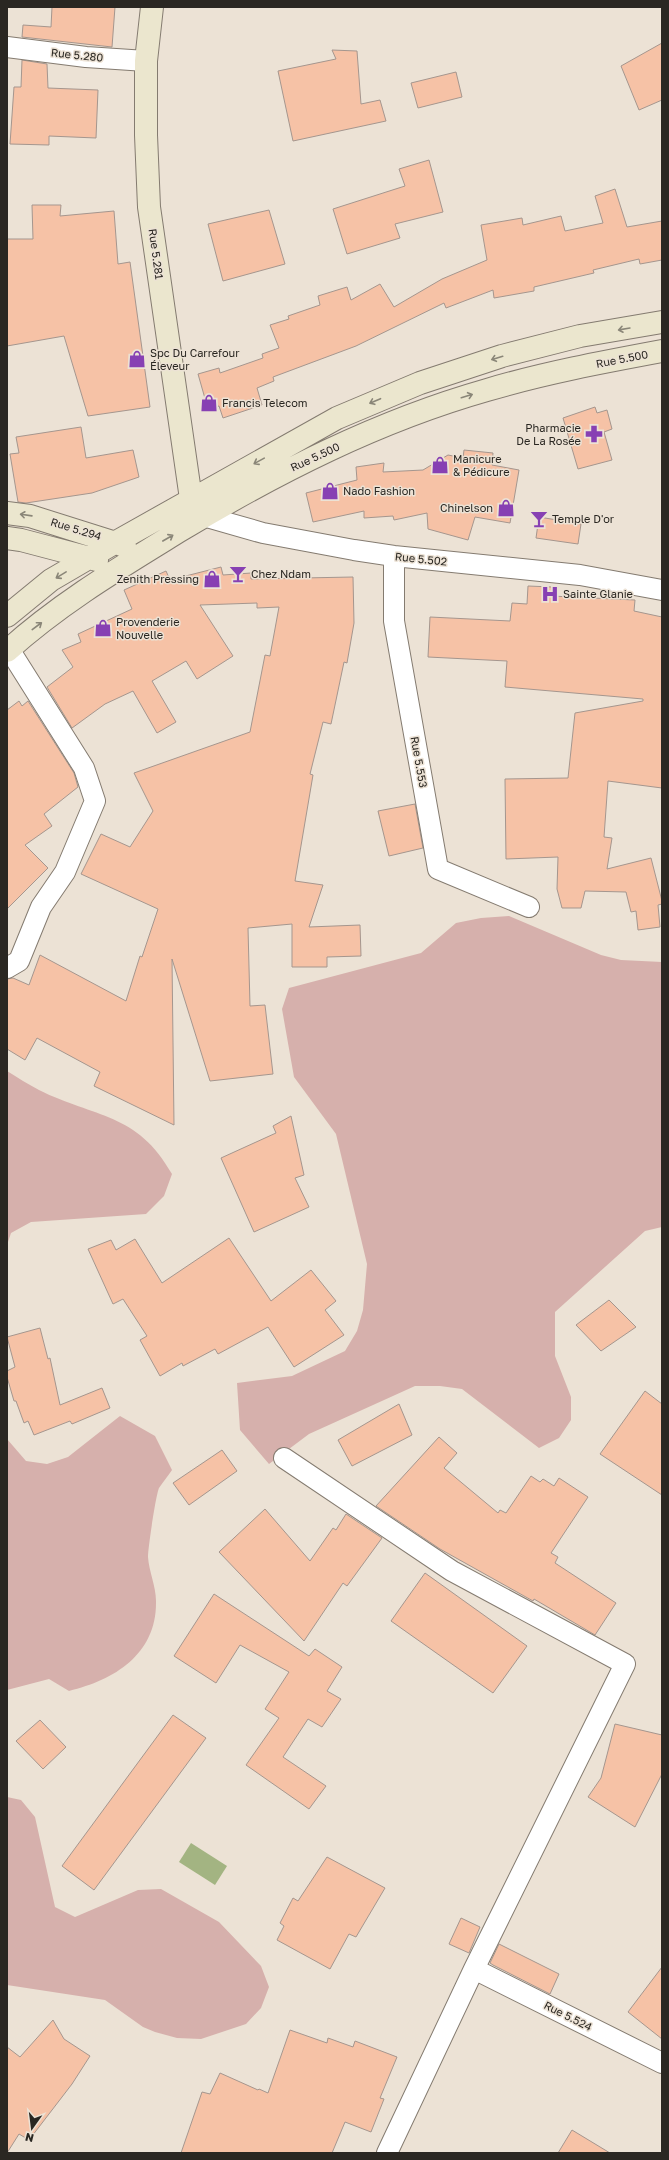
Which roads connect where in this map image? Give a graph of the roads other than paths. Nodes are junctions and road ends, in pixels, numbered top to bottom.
1 (152, 7) edge
2 (7, 47) edge
3 (146, 61) junction
4 (662, 322) edge
5 (662, 351) edge
6 (197, 507) junction
7 (7, 513) edge
8 (7, 538) edge
9 (116, 542) junction
10 (142, 553) junction
11 (394, 556) junction
12 (90, 557) junction
13 (116, 569) junction
14 (662, 590) edge
15 (7, 616) edge
16 (8, 650) edge
17 (529, 907) dead end
18 (7, 968) edge
19 (284, 1458) dead end
20 (474, 1969) junction
21 (662, 2063) edge
22 (387, 2153) edge

1 - 3 main road, Rue 5.281
2 - 3 street, Rue 5.280
3 - 6 main road, Rue 5.281
4 -> 6 main road, Rue 5.500
6 -> 5 main road, Rue 5.500
6 - 9 main road, Rue 5.500
10 -> 6 main road, Rue 5.500
6 - 11 street, Rue 5.502
9 -> 7 main road, Rue 5.294
8 - 12 main road, Rue 5.294
9 - 10 main road, Rue 5.294
9 - 12 main road, Rue 5.500
10 - 13 main road, Rue 5.500
11 - 14 street, Rue 5.502
11 - 17 street, Rue 5.553
12 - 13 main road, Rue 5.294
12 -> 15 main road, Rue 5.500
16 -> 13 main road, Rue 5.500
16 - 18 street
19 - 20 street
20 - 21 street, Rue 5.524
20 - 22 street

